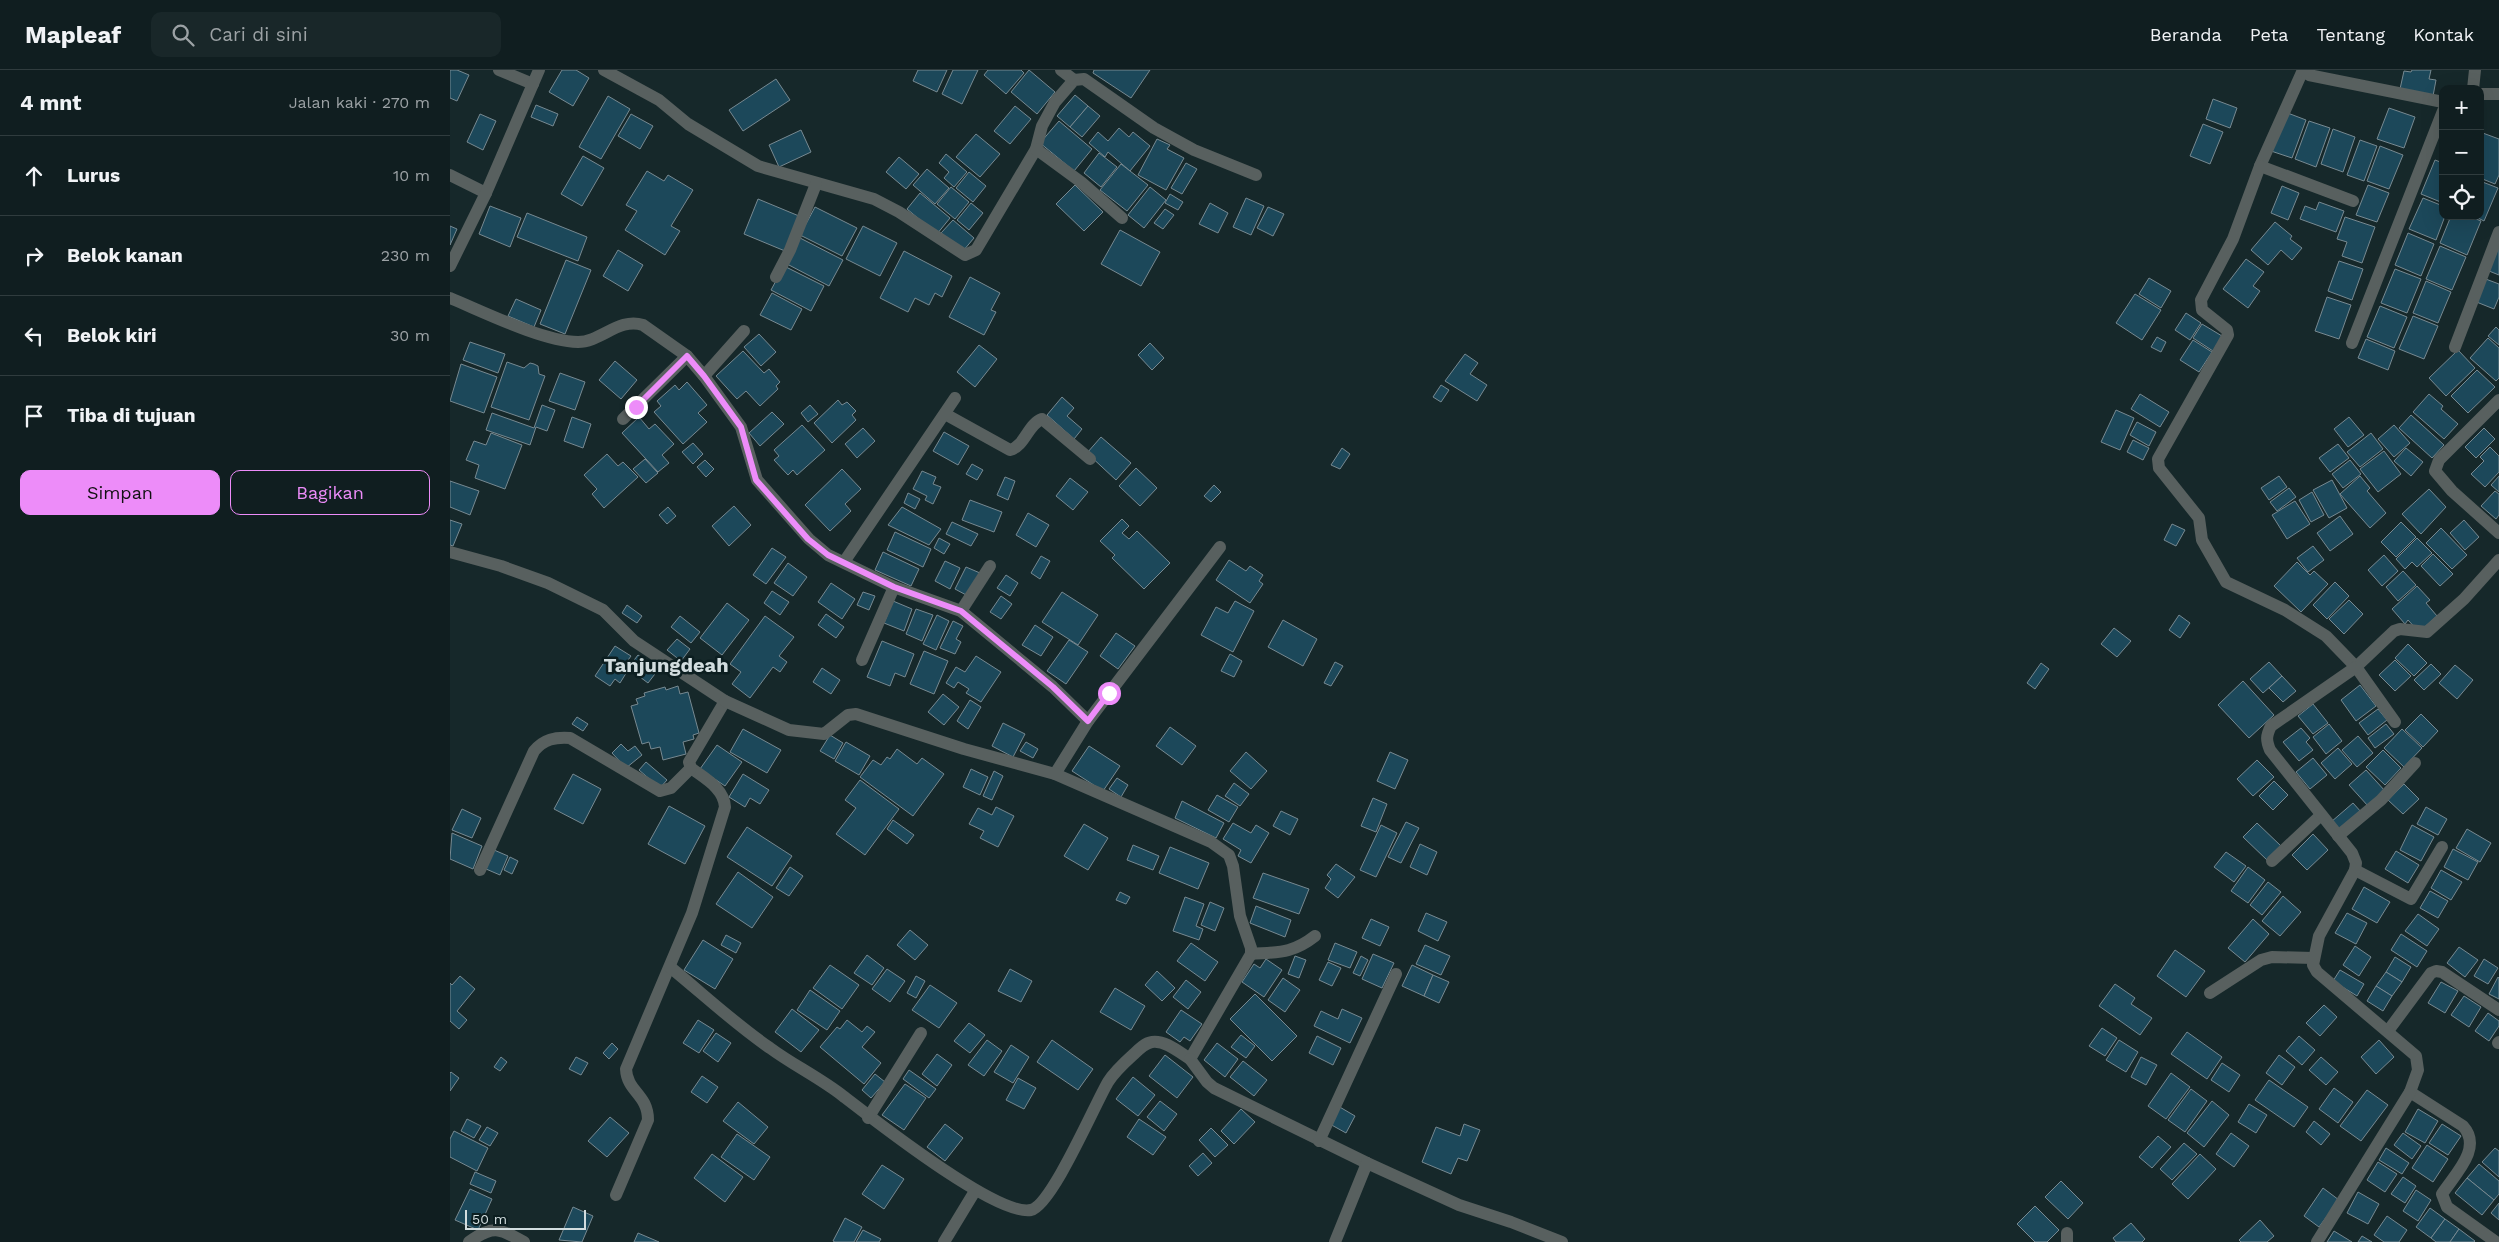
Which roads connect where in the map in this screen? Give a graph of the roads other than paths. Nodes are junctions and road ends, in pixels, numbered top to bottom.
1 (499, 70) edge
2 (539, 70) edge
3 (604, 70) edge
4 (1061, 70) edge
5 (2303, 70) edge
6 (2475, 70) edge
7 (1074, 80) junction
8 (533, 84) junction
9 (2474, 85) edge
10 (2484, 94) edge
11 (2499, 94) edge
12 (2439, 101) edge
13 (2439, 121) edge
14 (1036, 149) junction
15 (2260, 166) junction
16 (1256, 174) dead end
17 (450, 175) edge
18 (816, 184) junction
19 (486, 193) junction
20 (2354, 201) dead end
21 (1122, 218) dead end
22 (2499, 232) edge
23 (450, 266) edge
24 (776, 277) dead end
25 (450, 298) edge
26 (744, 331) dead end
27 (2352, 343) dead end
28 (2455, 347) dead end
29 (687, 356) junction
30 (704, 376) junction
31 (955, 398) dead end
32 (2499, 400) edge
33 (945, 414) junction
34 (623, 419) dead end
35 (1090, 459) dead end
36 (2499, 533) edge
37 (1220, 547) dead end
38 (450, 552) edge
39 (2499, 560) edge
40 (844, 562) junction
41 (990, 566) dead end
42 (894, 587) junction
43 (961, 611) junction
44 (862, 660) dead end
45 (2356, 666) junction
46 (725, 701) junction
47 (1088, 721) junction
48 (2395, 722) dead end
49 (2416, 763) dead end
50 (690, 768) junction
51 (1055, 774) junction
52 (2321, 815) junction
53 (2338, 836) junction
54 (2442, 848) dead end
55 (2272, 861) dead end
56 (480, 870) dead end
57 (2355, 870) junction
58 (1315, 936) dead end
59 (1251, 954) junction
60 (2313, 958) junction
61 (670, 967) junction
62 (1396, 974) dead end
63 (2210, 993) dead end
64 (2499, 1010) edge
65 (2388, 1031) junction
66 (921, 1033) dead end
67 (1190, 1059) junction
68 (2410, 1092) junction
69 (868, 1118) junction
70 (1319, 1141) junction
71 (1367, 1163) junction
72 (975, 1190) junction
73 (616, 1195) dead end
74 (469, 1242) edge
75 (524, 1242) edge
76 (944, 1242) edge
77 (1335, 1242) edge
78 (1562, 1242) edge
79 (2317, 1242) edge
80 (2496, 1242) edge

1 - 8 street
2 - 8 street
3 - 18 street
4 - 7 street
5 - 12 street
5 - 15 street
6 - 9 street
7 - 14 street
7 - 16 street
8 - 19 street
10 - 11 street
13 - 27 street
14 - 18 street
14 - 21 street
15 - 20 street
15 - 45 street
17 - 19 street
18 - 24 street
19 - 23 street
22 - 28 street
25 - 29 street
26 - 30 street
29 - 30 street
29 - 34 street
30 - 40 street
31 - 33 street
32 - 36 street
33 - 35 street
33 - 40 street
37 - 47 street
38 - 46 street
39 - 45 street
40 - 42 street
41 - 43 street
42 - 43 street
42 - 44 street
43 - 47 street
45 - 48 street
45 - 52 street
46 - 50 street
46 - 51 street
47 - 51 street
49 - 53 street
50 - 56 street
50 - 61 street
51 - 59 street
52 - 53 street
52 - 55 street
53 - 57 street
54 - 57 street
57 - 60 street
58 - 59 street
59 - 67 street
60 - 63 street
60 - 65 street
61 - 69 street
61 - 73 street
62 - 70 street
64 - 65 street
65 - 68 street
66 - 69 street
67 - 70 street
67 - 72 street
68 - 79 street
68 - 80 street
69 - 72 street
70 - 71 street
71 - 77 street
71 - 78 street
72 - 76 street
74 - 75 street

